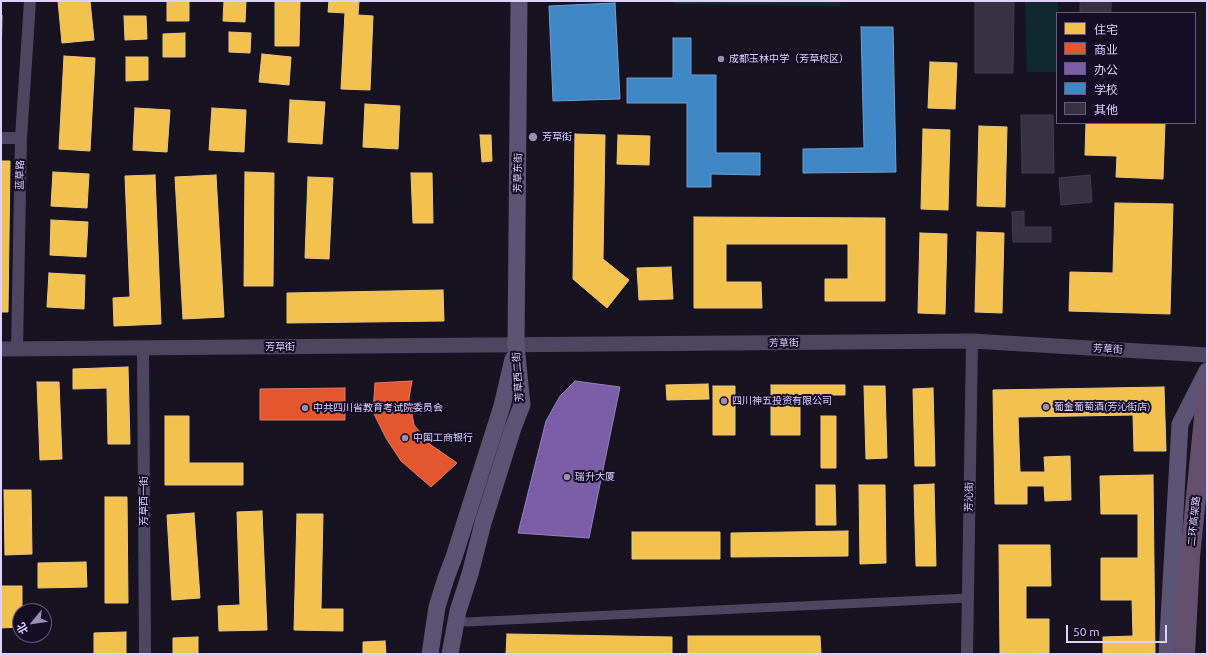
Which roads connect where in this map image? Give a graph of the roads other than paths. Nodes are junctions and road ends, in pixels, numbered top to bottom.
1 (30, 1) edge
2 (519, 1) edge
3 (1, 138) edge
4 (21, 138) junction
5 (972, 341) junction
6 (516, 345) junction
7 (143, 348) junction
8 (1, 349) edge
9 (17, 350) junction
10 (1207, 355) edge
11 (1207, 371) edge
12 (1207, 388) edge
13 (454, 557) junction
14 (470, 574) junction
15 (968, 598) junction
16 (466, 622) junction
17 (145, 654) edge
18 (430, 654) edge
19 (443, 654) edge
20 (450, 654) edge
21 (462, 654) edge
22 (967, 654) edge
23 (1167, 654) edge
24 (1185, 654) edge

1 - 4 street, 蓝草路
2 - 6 main road, 芳草东街
3 - 4 street
4 - 9 street, 蓝草路
5 - 6 street, 芳草街
5 - 10 street, 芳草街
5 - 15 street, 芳沁街
6 - 7 street, 芳草街
6 - 13 main road, 芳草西二街
6 - 14 main road, 芳草西二街
7 - 9 street, 芳草街
7 - 17 street, 芳草西一街
8 - 9 street, 芳草街
11 - 23 main road
12 - 24 highway, 二环高架路
13 - 18 main road
13 - 19 main road
14 - 16 main road
14 - 20 main road
15 - 16 street
15 - 22 street, 芳沁街
16 - 21 main road

